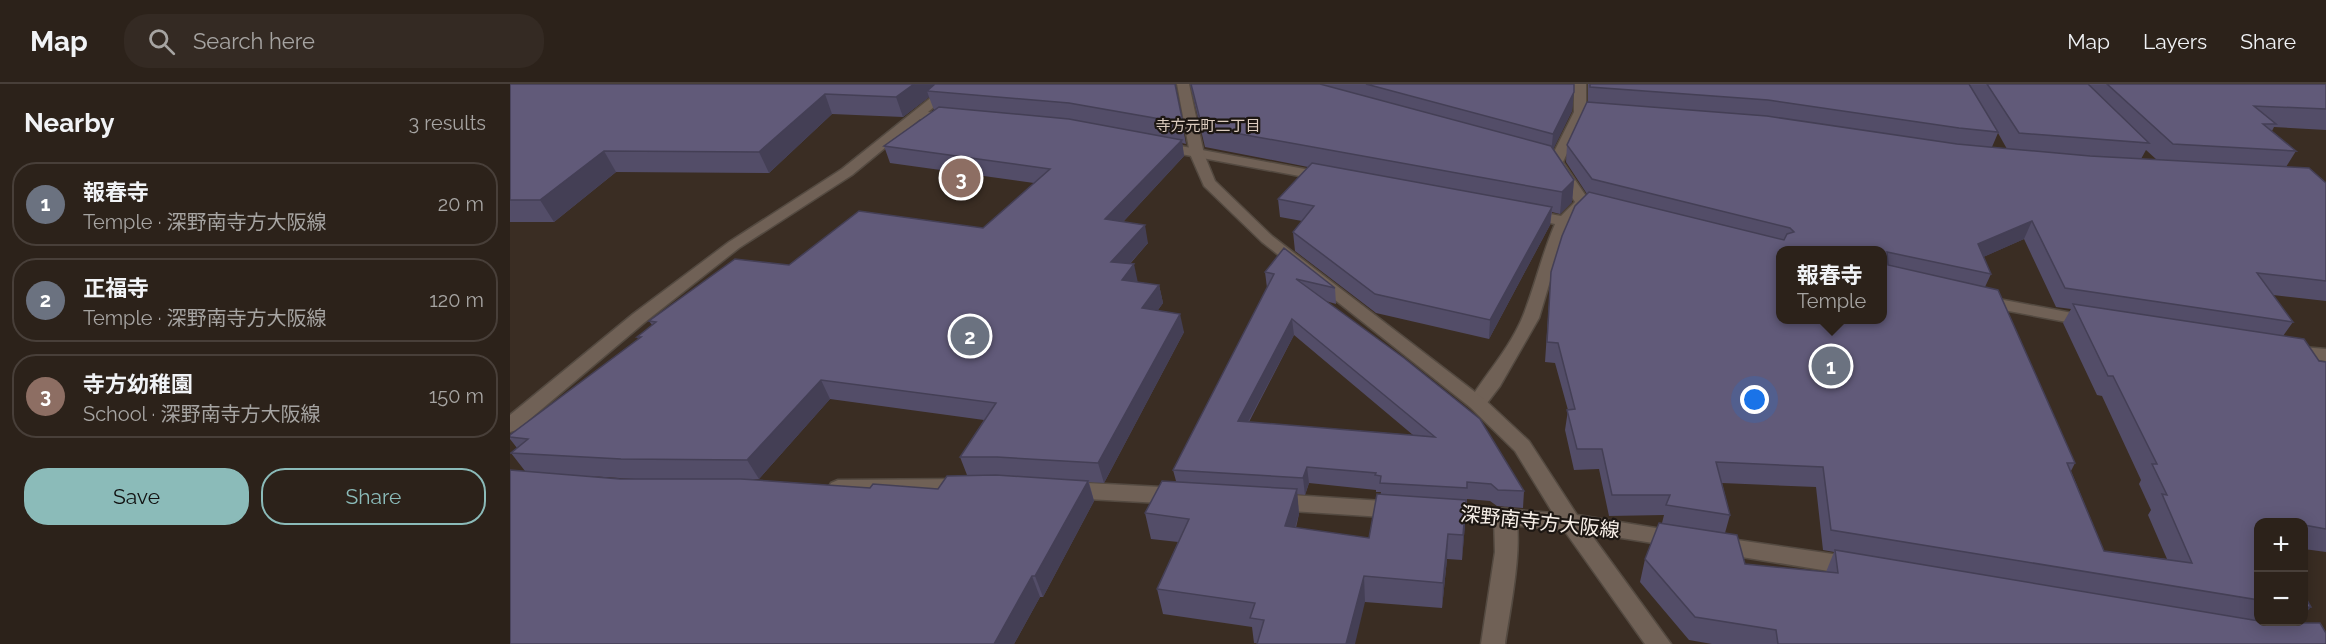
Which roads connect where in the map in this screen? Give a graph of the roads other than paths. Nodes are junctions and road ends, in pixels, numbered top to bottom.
1 (955, 84) edge
2 (1183, 84) edge
3 (1580, 84) edge
4 (919, 115) junction
5 (966, 119) edge
6 (1145, 144) edge
7 (1197, 154) junction
8 (1335, 179) edge
9 (1518, 212) edge
10 (1564, 221) junction
11 (1962, 297) edge
12 (2108, 324) edge
13 (2270, 349) edge
14 (2326, 355) edge
15 (1477, 404) junction
16 (510, 425) edge
17 (981, 486) edge
18 (819, 488) edge
19 (1052, 489) edge
20 (1195, 497) edge
21 (1254, 501) edge
22 (1504, 516) junction
23 (1570, 522) junction
24 (1873, 569) edge
25 (1493, 644) edge
26 (1659, 644) edge

1 - 4 street
2 - 7 street
3 - 10 street
4 - 5 street
4 - 16 street
6 - 7 street
7 - 8 street
7 - 15 street
9 - 10 street
10 - 15 street
11 - 12 street
13 - 14 street
15 - 23 street
17 - 18 street
19 - 20 street
21 - 22 street, 深野南寺方大阪線
22 - 23 street, 深野南寺方大阪線
22 - 25 street
23 - 24 street, 深野南寺方大阪線
23 - 26 street

